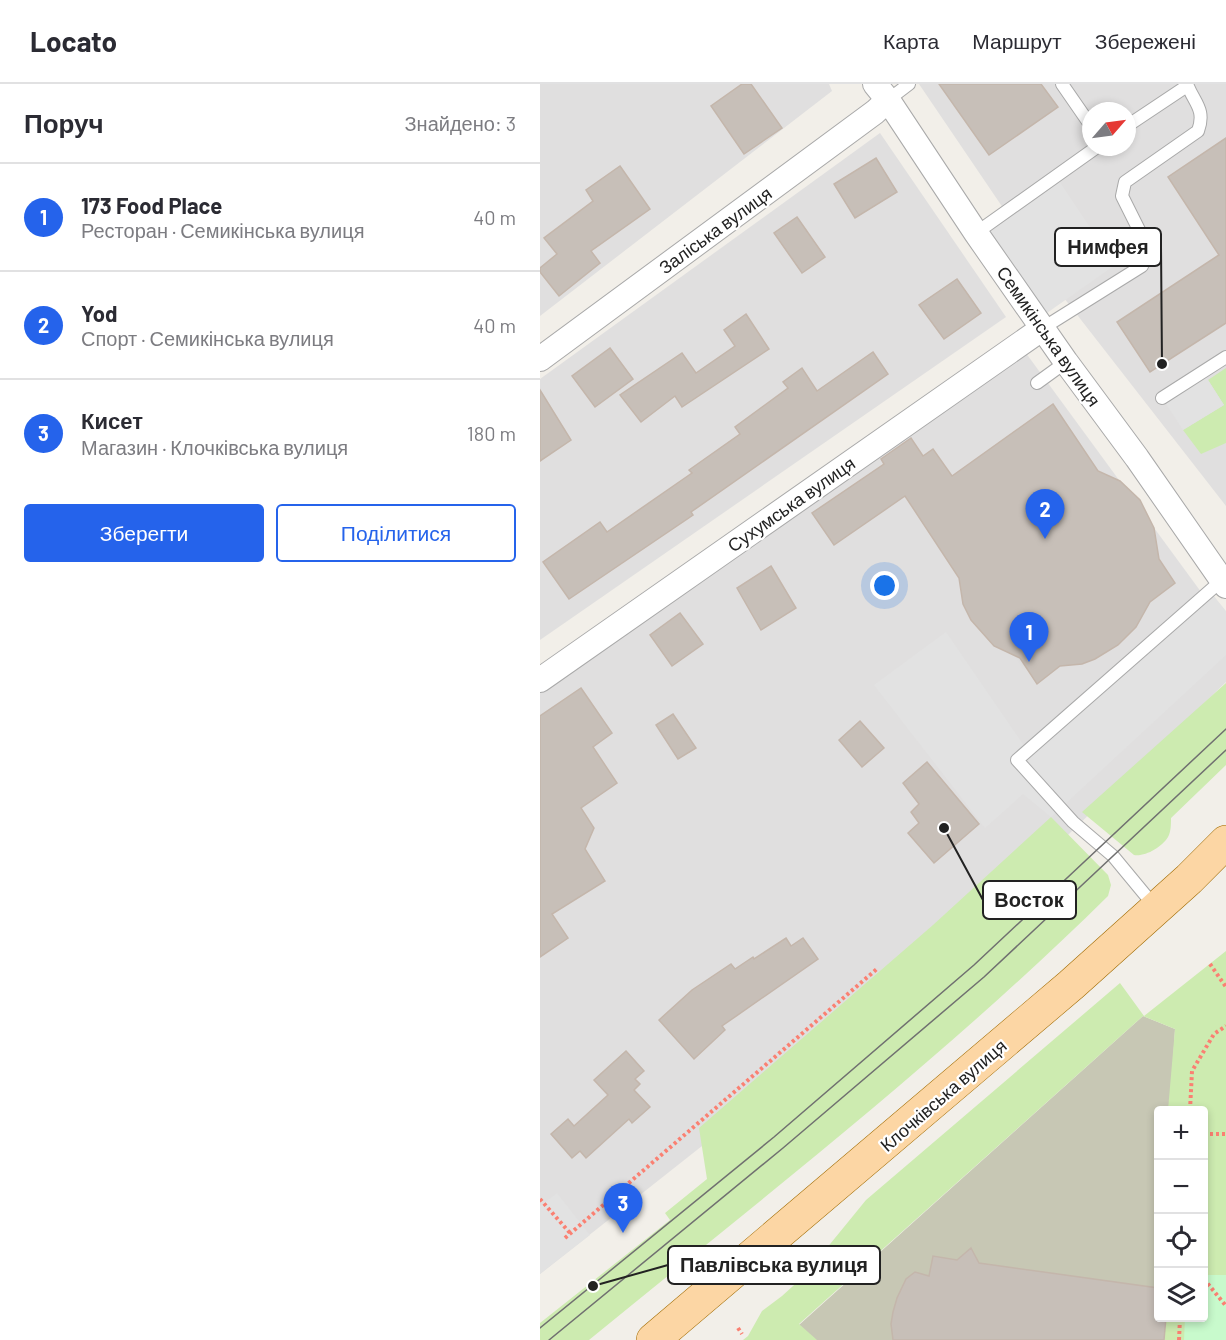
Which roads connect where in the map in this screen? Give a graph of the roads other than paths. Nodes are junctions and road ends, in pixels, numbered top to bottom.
1 (909, 84) edge
2 (1062, 84) edge
3 (1187, 85) edge
4 (882, 92) edge
5 (1082, 113) edge
6 (1136, 120) edge
7 (1084, 156) edge
8 (976, 233) junction
9 (1043, 328) junction
10 (1226, 357) edge
11 (540, 359) edge
12 (1066, 362) junction
13 (1037, 383) dead end
14 (1162, 398) dead end
15 (1223, 583) edge
16 (540, 680) edge
17 (1226, 842) edge
18 (1156, 908) junction
19 (653, 1340) edge

1 - 4 lane
2 - 5 lane
3 - 6 lane
3 - 9 lane
4 - 8 street, Семикінська вулиця
4 - 11 street, Заліська вулиця
7 - 8 lane
8 - 9 street, Семикінська вулиця
9 - 12 street, Семикінська вулиця
9 - 16 street, Сухумська вулиця
10 - 14 lane
12 - 13 lane
12 - 15 street, Семикінська вулиця
15 - 18 lane
17 - 18 main road, Клочківська вулиця
18 - 19 main road, Клочківська вулиця

